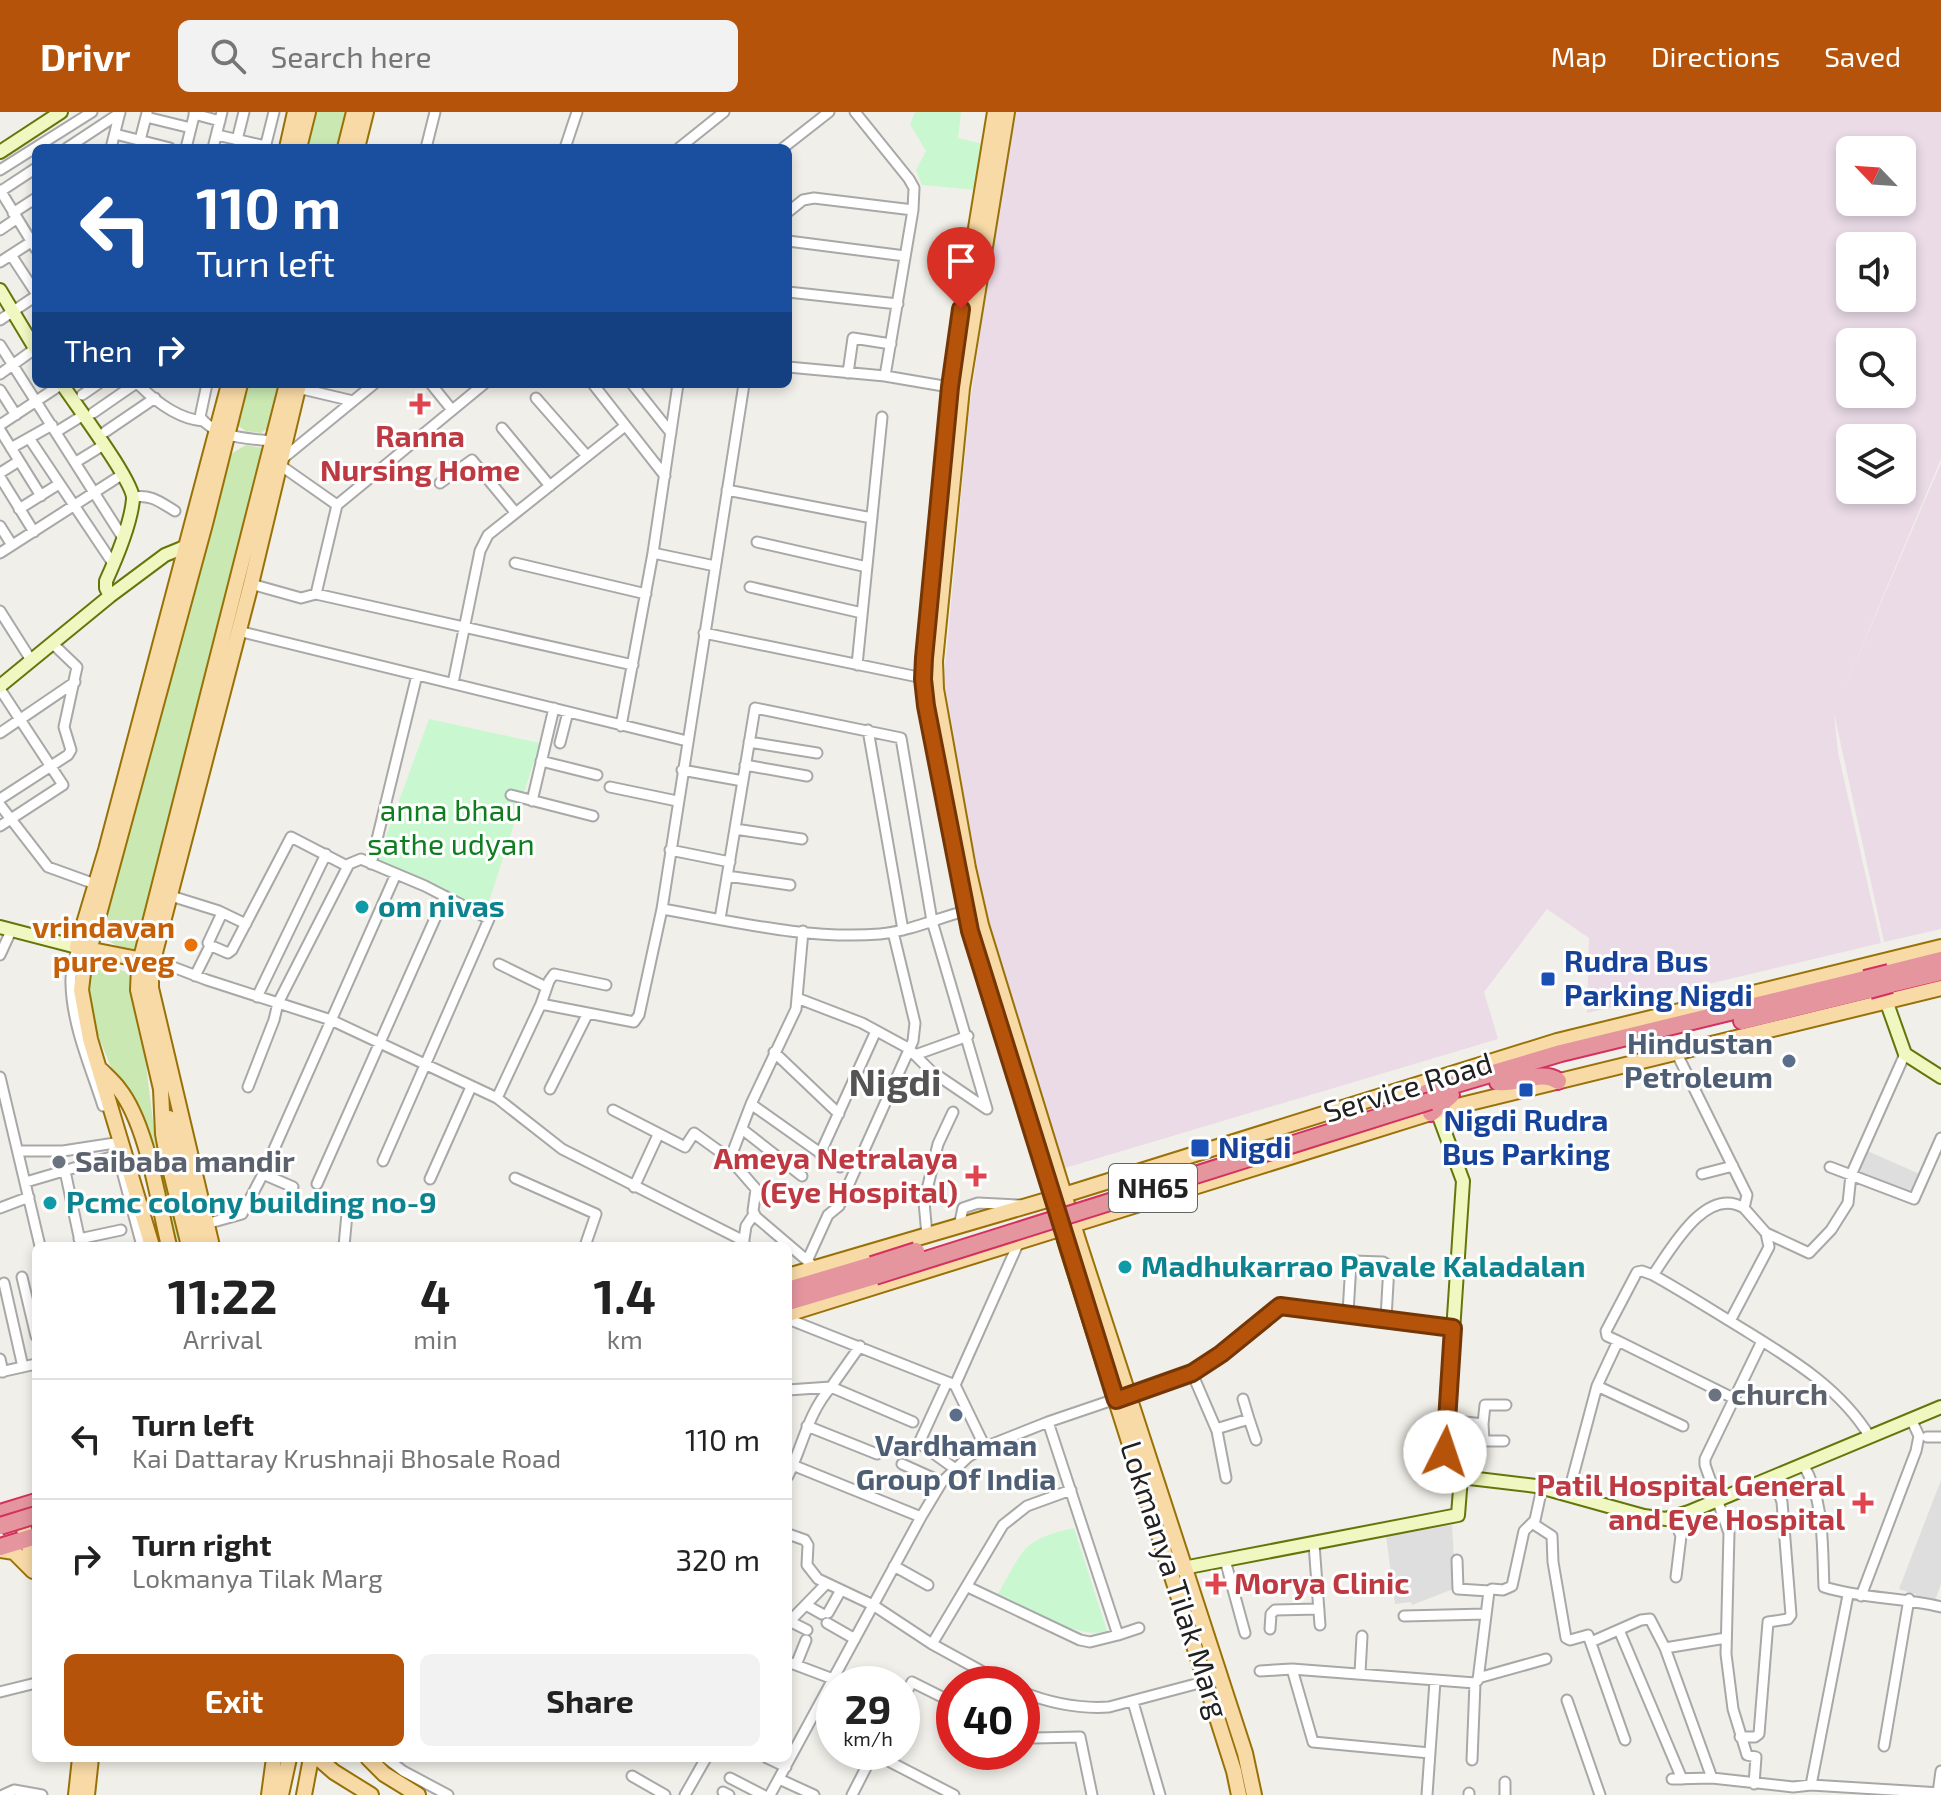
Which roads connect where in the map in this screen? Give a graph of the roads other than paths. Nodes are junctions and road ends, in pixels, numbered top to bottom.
1 (92, 112) edge
2 (244, 112) edge
3 (274, 112) edge
4 (295, 112) edge
5 (308, 112) edge
6 (354, 112) edge
7 (366, 112) edge
8 (435, 112) edge
9 (577, 112) edge
10 (724, 112) edge
11 (829, 112) edge
12 (855, 112) edge
13 (995, 112) edge
14 (1007, 112) edge
15 (57, 113) edge
16 (120, 113) edge
17 (194, 113) edge
18 (146, 115) edge
19 (221, 116) edge
20 (167, 117) edge
21 (191, 128) junction
22 (115, 134) junction
23 (217, 135) junction
24 (140, 140) junction
25 (237, 140) junction
26 (41, 144) edge
27 (73, 144) edge
28 (112, 144) edge
29 (153, 144) edge
30 (187, 144) edge
31 (214, 144) edge
32 (253, 144) edge
33 (266, 144) edge
34 (288, 144) edge
35 (300, 144) edge
36 (346, 144) edge
37 (358, 144) edge
38 (427, 144) edge
39 (566, 144) edge
40 (684, 144) edge
41 (788, 144) edge
42 (32, 150) edge
43 (0, 152) edge
44 (0, 170) edge
45 (32, 171) edge
46 (0, 191) edge
47 (32, 202) edge
48 (792, 209) edge
49 (913, 210) junction
50 (15, 216) junction
51 (0, 230) edge
52 (32, 242) edge
53 (792, 242) edge
54 (32, 248) edge
55 (11, 255) junction
56 (905, 256) junction
57 (0, 262) edge
58 (32, 289) edge
59 (0, 290) edge
60 (792, 292) edge
61 (32, 298) edge
62 (898, 304) junction
63 (14, 311) junction
64 (0, 320) edge
65 (32, 342) edge
66 (891, 344) junction
67 (0, 345) edge
68 (32, 352) edge
69 (13, 366) junction
70 (792, 367) edge
71 (848, 373) junction
72 (0, 374) edge
73 (885, 376) junction
74 (56, 388) edge
75 (65, 388) edge
76 (92, 388) edge
77 (130, 388) edge
78 (142, 388) edge
79 (206, 388) edge
80 (229, 388) edge
81 (239, 388) edge
82 (294, 388) edge
83 (306, 388) edge
84 (369, 388) edge
85 (434, 388) edge
86 (479, 388) edge
87 (596, 388) edge
88 (635, 388) edge
89 (677, 388) edge
90 (743, 388) edge
91 (956, 388) junction
92 (0, 392) edge
93 (82, 395) dead end
94 (155, 398) junction
95 (536, 398) dead end
96 (37, 401) junction
97 (353, 401) junction
98 (452, 410) junction
99 (87, 414) junction
100 (16, 415) junction
101 (882, 417) dead end
102 (203, 421) junction
103 (625, 426) junction
104 (0, 428) edge
105 (502, 428) dead end
106 (54, 429) junction
107 (105, 432) dead end
108 (223, 433) junction
109 (671, 433) junction
110 (29, 438) junction
111 (279, 442) junction
112 (102, 446) junction
113 (11, 448) junction
114 (587, 456) junction
115 (19, 461) junction
116 (277, 461) junction
117 (76, 462) junction
118 (123, 474) junction
119 (0, 475) edge
120 (665, 476) junction
121 (440, 483) dead end
122 (59, 484) junction
123 (550, 486) junction
124 (727, 490) junction
125 (95, 492) junction
126 (41, 496) junction
127 (133, 497) junction
128 (337, 505) junction
129 (73, 506) junction
130 (19, 509) junction
131 (175, 511) dead end
132 (515, 512) junction
133 (872, 518) junction
134 (0, 526) edge
135 (34, 532) junction
136 (123, 538) junction
137 (757, 542) dead end
138 (12, 545) junction
139 (187, 546) junction
140 (0, 553) edge
141 (653, 553) junction
142 (515, 563) dead end
143 (114, 565) junction
144 (715, 566) junction
145 (867, 567) junction
146 (251, 584) junction
147 (750, 587) dead end
148 (316, 594) junction
149 (646, 594) junction
150 (110, 596) junction
151 (0, 611) edge
152 (862, 613) junction
153 (463, 629) junction
154 (238, 631) junction
155 (704, 633) junction
156 (52, 643) junction
157 (31, 660) junction
158 (633, 665) junction
159 (857, 665) junction
160 (417, 675) junction
161 (929, 679) junction
162 (75, 682) junction
163 (453, 683) junction
164 (0, 687) edge
165 (554, 708) junction
166 (568, 712) junction
167 (20, 719) junction
168 (621, 726) junction
169 (868, 730) junction
170 (0, 733) edge
171 (687, 741) junction
172 (749, 742) junction
173 (560, 743) dead end
174 (817, 753) dead end
175 (541, 761) junction
176 (745, 765) junction
177 (51, 766) junction
178 (682, 770) junction
179 (597, 775) dead end
180 (807, 776) dead end
181 (743, 781) junction
182 (610, 787) dead end
183 (511, 795) dead end
184 (532, 801) junction
185 (677, 801) junction
186 (0, 802) edge
187 (593, 816) dead end
188 (10, 820) junction
189 (0, 826) edge
190 (735, 829) junction
191 (802, 839) dead end
192 (670, 850) junction
193 (326, 854) junction
194 (730, 862) junction
195 (371, 864) junction
196 (347, 866) junction
197 (396, 874) junction
198 (727, 876) junction
199 (95, 884) junction
200 (790, 885) dead end
201 (171, 896) junction
202 (445, 896) junction
203 (662, 909) junction
204 (971, 910) junction
205 (222, 913) junction
206 (720, 919) junction
207 (932, 921) junction
208 (246, 924) junction
209 (6, 929) edge
210 (803, 931) junction
211 (898, 931) junction
212 (208, 943) dead end
213 (1941, 947) edge
214 (84, 948) junction
215 (0, 955) edge
216 (1941, 960) edge
217 (146, 961) junction
218 (499, 964) dead end
219 (1941, 972) edge
220 (1885, 974) junction
221 (195, 976) junction
222 (1867, 984) junction
223 (606, 985) dead end
224 (546, 987) junction
225 (1941, 988) edge
226 (257, 997) junction
227 (797, 998) junction
228 (1885, 1002) junction
229 (278, 1003) junction
230 (541, 1004) junction
231 (588, 1013) junction
232 (331, 1020) junction
233 (876, 1031) junction
234 (968, 1036) junction
235 (380, 1043) junction
236 (1559, 1047) junction
237 (774, 1052) junction
238 (912, 1052) junction
239 (1677, 1054) junction
240 (1905, 1054) junction
241 (426, 1065) junction
242 (99, 1068) junction
243 (0, 1077) edge
244 (1941, 1077) edge
245 (1558, 1081) junction
246 (1498, 1082) junction
247 (248, 1087) dead end
248 (471, 1087) junction
249 (161, 1089) junction
250 (550, 1089) dead end
251 (497, 1098) junction
252 (751, 1104) junction
253 (1431, 1105) junction
254 (613, 1110) dead end
255 (953, 1112) dead end
256 (839, 1114) junction
257 (11, 1123) junction
258 (0, 1127) edge
259 (742, 1129) junction
260 (658, 1135) junction
261 (1941, 1138) edge
262 (115, 1143) junction
263 (18, 1151) junction
264 (820, 1154) junction
265 (118, 1155) junction
266 (730, 1159) junction
267 (383, 1161) dead end
268 (1733, 1166) junction
269 (840, 1167) dead end
270 (1830, 1167) dead end
271 (65, 1171) junction
272 (263, 1174) junction
273 (1702, 1174) dead end
274 (1851, 1175) junction
275 (802, 1176) dead end
276 (515, 1178) dead end
277 (430, 1179) dead end
278 (26, 1182) junction
279 (317, 1184) dead end
280 (293, 1187) dead end
281 (634, 1187) junction
282 (29, 1197) junction
283 (1058, 1197) junction
284 (348, 1203) dead end
285 (0, 1208) edge
286 (1744, 1208) junction
287 (754, 1214) junction
288 (206, 1224) junction
289 (1067, 1227) junction
290 (121, 1230) dead end
291 (1766, 1233) junction
292 (927, 1235) junction
293 (39, 1242) edge
294 (80, 1242) edge
295 (141, 1242) edge
296 (151, 1242) edge
297 (168, 1242) edge
298 (188, 1242) edge
299 (200, 1242) edge
300 (211, 1242) edge
301 (344, 1242) edge
302 (586, 1242) edge
303 (739, 1242) edge
304 (743, 1242) edge
305 (786, 1242) edge
306 (1018, 1244) junction
307 (792, 1247) edge
308 (812, 1264) junction
309 (874, 1270) junction
310 (792, 1274) edge
311 (1653, 1275) junction
312 (22, 1277) dead end
313 (4, 1283) dead end
314 (792, 1289) edge
315 (792, 1301) edge
316 (1348, 1313) junction
317 (792, 1316) edge
318 (1386, 1318) junction
319 (32, 1319) edge
320 (792, 1319) edge
321 (1730, 1321) junction
322 (1453, 1328) junction
323 (1618, 1341) junction
324 (1762, 1341) junction
325 (860, 1346) junction
326 (0, 1359) edge
327 (32, 1365) edge
328 (23, 1367) junction
329 (1, 1372) edge
330 (1192, 1373) junction
331 (951, 1384) junction
332 (1597, 1386) junction
333 (831, 1387) junction
334 (792, 1390) edge
335 (1122, 1398) junction
336 (1243, 1399) dead end
337 (1735, 1399) junction
338 (1506, 1405) dead end
339 (1941, 1407) edge
340 (1249, 1419) junction
341 (1911, 1419) junction
342 (1447, 1420) junction
343 (913, 1422) dead end
344 (1048, 1422) junction
345 (1483, 1424) junction
346 (807, 1426) junction
347 (1683, 1426) dead end
348 (1216, 1429) junction
349 (1870, 1437) junction
350 (1927, 1437) dead end
351 (1941, 1437) edge
352 (1256, 1440) dead end
353 (1504, 1441) dead end
354 (985, 1447) junction
355 (877, 1454) dead end
356 (792, 1463) edge
357 (902, 1464) dead end
358 (1803, 1464) junction
359 (954, 1468) junction
360 (792, 1469) edge
361 (1461, 1477) junction
362 (1773, 1477) junction
363 (1226, 1478) dead end
364 (942, 1482) junction
365 (1542, 1488) junction
366 (1071, 1490) junction
367 (1568, 1495) junction
368 (1719, 1499) junction
369 (32, 1503) edge
370 (18, 1508) junction
371 (0, 1513) edge
372 (32, 1516) edge
373 (921, 1517) junction
374 (1673, 1517) junction
375 (1532, 1523) junction
376 (32, 1525) edge
377 (0, 1526) edge
378 (0, 1534) edge
379 (792, 1535) edge
380 (32, 1542) edge
381 (1314, 1544) junction
382 (0, 1549) edge
383 (1225, 1560) junction
384 (1457, 1560) dead end
385 (894, 1566) junction
386 (32, 1569) edge
387 (1177, 1570) junction
388 (1676, 1577) dead end
389 (826, 1584) junction
390 (928, 1585) dead end
391 (968, 1587) junction
392 (841, 1590) junction
393 (1489, 1591) junction
394 (1848, 1595) junction
395 (1861, 1596) junction
396 (1909, 1599) junction
397 (806, 1605) junction
398 (873, 1605) junction
399 (1941, 1607) edge
400 (1319, 1609) junction
401 (1486, 1614) junction
402 (1404, 1616) dead end
403 (826, 1617) junction
404 (792, 1619) edge
405 (792, 1624) edge
406 (1320, 1625) dead end
407 (1139, 1628) dead end
408 (1270, 1629) dead end
409 (1619, 1630) junction
410 (1245, 1633) dead end
411 (1118, 1635) junction
412 (1362, 1636) dead end
413 (1726, 1638) junction
414 (855, 1639) junction
415 (1591, 1642) junction
416 (932, 1644) junction
417 (1665, 1648) junction
418 (1546, 1659) dead end
419 (792, 1663) edge
420 (840, 1666) edge
421 (972, 1666) edge
422 (1292, 1669) junction
423 (1260, 1671) dead end
424 (816, 1672) edge
425 (1360, 1673) junction
426 (1212, 1680) junction
427 (1435, 1681) junction
428 (1476, 1681) junction
429 (32, 1684) edge
430 (0, 1692) edge
431 (1040, 1698) edge
432 (1567, 1700) dead end
433 (1133, 1702) junction
434 (816, 1711) edge
435 (1740, 1737) junction
436 (1040, 1738) edge
437 (1625, 1740) dead end
438 (1884, 1746) dead end
439 (1430, 1753) junction
440 (792, 1756) edge
441 (1472, 1760) dead end
442 (80, 1762) edge
443 (91, 1762) edge
444 (273, 1762) edge
445 (288, 1762) edge
446 (310, 1762) edge
447 (323, 1762) edge
448 (372, 1762) edge
449 (391, 1762) edge
450 (704, 1762) edge
451 (775, 1762) edge
452 (789, 1762) edge
453 (786, 1767) junction
454 (865, 1770) edge
455 (906, 1770) edge
456 (1941, 1771) edge
457 (632, 1776) dead end
458 (730, 1778) dead end
459 (1712, 1778) junction
460 (779, 1779) junction
461 (1505, 1782) dead end
462 (1754, 1784) junction
463 (1811, 1785) junction
464 (1792, 1791) edge
465 (1940, 1793) edge
466 (3, 1795) edge
467 (42, 1795) edge
468 (76, 1795) edge
469 (87, 1795) edge
470 (269, 1795) edge
471 (281, 1795) edge
472 (304, 1795) edge
473 (371, 1795) edge
474 (418, 1795) edge
475 (448, 1795) edge
476 (665, 1795) edge
477 (685, 1795) edge
478 (763, 1795) edge
479 (770, 1795) edge
480 (814, 1795) edge
481 (852, 1795) edge
482 (954, 1795) edge
483 (1092, 1795) edge
484 (1160, 1795) edge
485 (1239, 1795) edge
486 (1254, 1795) edge
487 (1427, 1795) edge
488 (1505, 1795) edge
489 (1600, 1795) edge

1 - 26 street
2 - 25 street
3 - 33 street
4 - 34 main road
5 - 35 main road
6 - 36 main road
7 - 37 main road
8 - 38 street
9 - 39 street
10 - 40 street
11 - 41 street
12 - 49 street
13 - 91 main road
14 - 91 main road
15 - 43 street
16 - 22 street
16 - 27 street
17 - 19 street
17 - 21 street
18 - 20 street
18 - 24 street
19 - 23 street
20 - 21 street
21 - 30 street
22 - 24 street
22 - 28 street
23 - 25 street
23 - 31 street
24 - 29 street
25 - 32 street
42 - 44 street
45 - 46 street
46 - 50 street
47 - 50 street
48 - 49 street
49 - 56 street
50 - 51 street
50 - 52 street
53 - 56 street
54 - 55 street
55 - 57 street
55 - 58 street
56 - 62 street
59 - 63 street
60 - 62 street
61 - 63 street
62 - 66 street
63 - 64 street
63 - 65 street
66 - 71 street
66 - 73 street
67 - 69 street
68 - 69 street
69 - 72 street
69 - 96 street
70 - 71 street
71 - 73 street
73 - 91 street
74 - 96 street
75 - 99 street
76 - 93 street
77 - 99 street
78 - 94 street
79 - 102 street
80 - 108 main road
81 - 108 main road
82 - 111 main road
83 - 97 street
84 - 97 street
85 - 98 street
86 - 98 street
87 - 103 street
88 - 109 street
89 - 109 street
90 - 124 street
91 - 161 main road, Lokmanya Tilak Marg
92 - 100 street
94 - 102 street
94 - 107 street
95 - 114 street
96 - 100 street
96 - 106 street
97 - 116 street
98 - 128 street
99 - 106 street
99 - 112 street
100 - 104 street
101 - 133 street
102 - 108 street
103 - 114 street
103 - 120 street
104 - 113 street
105 - 123 street
106 - 110 street
106 - 117 street
108 - 111 street
108 - 139 main road
108 - 214 main road
109 - 120 street
110 - 113 street
110 - 122 street
111 - 116 main road
112 - 117 street
112 - 118 street
113 - 115 street
114 - 123 street
115 - 119 street
115 - 126 street
116 - 128 street
116 - 146 main road
116 - 217 main road
117 - 125 street
118 - 125 street
118 - 127 street
119 - 130 street
120 - 141 street
121 - 132 street
122 - 126 street
122 - 129 street
123 - 132 street
124 - 133 street
124 - 144 street
125 - 129 street
125 - 136 street
126 - 130 street
127 - 131 street
127 - 136 street
128 - 148 street
129 - 135 street
129 - 143 street
130 - 135 street
132 - 153 street
133 - 145 street
134 - 138 street
135 - 138 street
136 - 143 street
137 - 145 street
138 - 140 street
139 - 150 street
139 - 199 main road
141 - 144 street
141 - 149 street
142 - 149 street
143 - 150 street
144 - 155 street
145 - 152 street
146 - 148 street
146 - 154 main road
147 - 152 street
148 - 153 street
149 - 158 street
150 - 156 street
151 - 157 street
152 - 159 street
153 - 158 street
153 - 163 street
154 - 160 street
154 - 201 main road
155 - 159 street
155 - 171 street
156 - 157 street
156 - 162 street
157 - 164 street
158 - 168 street
159 - 161 street
160 - 163 street
160 - 195 street
161 - 204 main road, Lokmanya Tilak Marg
162 - 167 street
162 - 177 street
163 - 165 street
164 - 167 street
165 - 166 street
165 - 175 street
166 - 168 street
166 - 173 street
167 - 170 street
167 - 177 street
168 - 171 street
169 - 172 street
169 - 207 street
169 - 211 street
171 - 178 street
172 - 174 street
172 - 176 street
175 - 179 street
175 - 184 street
176 - 180 street
176 - 181 street
177 - 186 street
177 - 188 street
178 - 181 street
178 - 185 street
181 - 190 street
182 - 185 street
183 - 184 street
184 - 187 street
185 - 192 street
186 - 188 street
188 - 189 street
188 - 199 street
190 - 191 street
190 - 194 street
192 - 194 street
192 - 203 street
193 - 196 street
193 - 208 street
193 - 226 street
194 - 198 street
195 - 196 street
195 - 197 street
196 - 229 street
197 - 202 street
197 - 232 street
198 - 200 street
198 - 206 street
199 - 214 main road
201 - 205 street
201 - 217 main road
202 - 235 street
202 - 241 street
203 - 206 street
203 - 231 street
204 - 207 street
204 - 283 main road, Lokmanya Tilak Marg
205 - 208 street
205 - 212 street
206 - 210 street
207 - 211 street
207 - 234 street
208 - 221 street
209 - 214 street
209 - 215 street
210 - 211 street
210 - 227 street
211 - 238 street
213 - 220 main road, Service Road
214 - 217 main road
214 - 242 main road
214 - 262 street
216 - 220 highway, NH65
217 - 221 street
217 - 249 main road
217 - 288 main road
218 - 224 street
219 - 220 highway, NH65
220 - 222 highway, NH65, bridge
220 - 228 street
220 - 236 main road, Service Road
221 - 226 street
222 - 236 highway, NH65
222 - 246 highway, NH65
223 - 224 street
224 - 230 street
225 - 228 main road
226 - 229 street
227 - 233 street
227 - 237 street
228 - 239 main road
228 - 240 street
229 - 232 street
229 - 247 street
230 - 231 street
230 - 251 street
231 - 250 street
232 - 235 street
232 - 272 street
233 - 238 street
233 - 256 street
234 - 238 street
234 - 238 street
235 - 241 street
235 - 279 street
236 - 253 highway, NH65
236 - 283 main road, Service Road
237 - 252 street
237 - 256 street
238 - 308 street
239 - 245 main road
239 - 268 street
240 - 244 street
240 - 274 street
241 - 248 street
241 - 267 street
242 - 296 main road
242 - 297 main road
243 - 257 street
245 - 246 highway
245 - 253 main road
246 - 253 highway, NH65
248 - 251 street
248 - 277 street
249 - 298 main road
249 - 299 main road
251 - 281 street
252 - 259 street
252 - 264 street
253 - 289 main road
253 - 309 highway, NH65, bridge
253 - 322 street
254 - 260 street
255 - 292 street
256 - 264 street
257 - 258 street
257 - 263 street
259 - 266 street
259 - 275 street
260 - 266 street
260 - 281 street
261 - 274 street
262 - 263 street
262 - 265 street
263 - 278 street
264 - 269 street
265 - 271 street
265 - 295 street
266 - 287 street
268 - 273 street
268 - 286 street
270 - 274 street
271 - 278 street
271 - 294 street
272 - 280 street
272 - 288 street
274 - 291 street
276 - 302 street
278 - 282 street
281 - 303 street
282 - 285 street
282 - 293 street
283 - 289 main road, Lokmanya Tilak Marg
283 - 292 main road, Service Road
284 - 301 street
286 - 291 street
286 - 311 street
287 - 304 street
287 - 305 street
288 - 300 main road
289 - 306 main road
289 - 335 main road, Lokmanya Tilak Marg
290 - 294 street
291 - 321 street
292 - 308 main road, Service Road
306 - 317 main road
306 - 331 street
307 - 308 street
308 - 310 main road, Service Road
309 - 314 highway, NH65
309 - 315 highway, NH65
311 - 321 street
311 - 323 street
312 - 319 street
313 - 328 street
316 - 318 street
316 - 318 street
316 - 330 street
318 - 322 street
320 - 325 street
321 - 324 street
322 - 342 street
323 - 332 street
323 - 337 street
324 - 337 street
324 - 349 street
325 - 331 street
325 - 333 street
326 - 329 street
327 - 328 street
328 - 329 street
330 - 335 street
330 - 348 street
331 - 354 street
331 - 359 street
332 - 347 street
332 - 367 street
333 - 334 street
333 - 343 street
333 - 346 street
335 - 344 street
335 - 387 main road, Lokmanya Tilak Marg
336 - 340 street
337 - 368 street
338 - 345 street
339 - 341 street
340 - 348 street
340 - 352 street
341 - 349 street
341 - 395 street
342 - 345 street
342 - 361 street
344 - 354 street
344 - 366 street
345 - 353 street
346 - 355 street
346 - 356 street
348 - 363 street
349 - 358 street
350 - 351 street
354 - 359 street
357 - 364 street
358 - 362 street
358 - 394 street
359 - 364 street
360 - 373 street
361 - 365 street
361 - 381 street
362 - 368 street
362 - 435 street
364 - 373 street
365 - 367 street
365 - 375 street
366 - 391 street
366 - 411 street
367 - 374 street
368 - 374 street
368 - 413 street
369 - 370 highway
370 - 371 highway
370 - 380 main road
372 - 377 highway, bridge
373 - 385 street
374 - 388 street
375 - 393 street
375 - 415 street
376 - 378 highway
379 - 389 street
380 - 382 highway
381 - 383 street
381 - 400 street
382 - 386 main road
383 - 387 street
383 - 410 street
384 - 393 street
385 - 390 street
385 - 398 street
387 - 426 main road, Lokmanya Tilak Marg
389 - 392 street
389 - 397 street
391 - 411 street
391 - 416 street
392 - 398 street
392 - 403 street
393 - 401 street
394 - 395 street
394 - 463 street
395 - 396 street
396 - 399 street
396 - 438 street
397 - 403 street
397 - 404 street
398 - 414 street
398 - 416 street
400 - 406 street
400 - 408 street
401 - 402 street
401 - 428 street
403 - 414 street
405 - 419 street
407 - 411 street
409 - 415 street
409 - 417 street
409 - 459 street
412 - 425 street
413 - 417 street
413 - 435 street
414 - 420 street
415 - 437 street
416 - 421 street
417 - 459 street
418 - 428 street
419 - 424 street
422 - 423 street
422 - 425 street
422 - 439 street
425 - 427 street
426 - 433 street
426 - 485 main road, Lokmanya Tilak Marg
426 - 486 main road, Lokmanya Tilak Marg
427 - 428 street
427 - 439 street
428 - 441 street
429 - 430 street
431 - 433 street
432 - 489 street
433 - 484 street
434 - 440 street
435 - 462 street
436 - 483 street
439 - 487 street
442 - 468 main road
443 - 469 main road
444 - 470 main road
445 - 471 main road
446 - 472 main road
447 - 473 main road
448 - 474 main road
449 - 475 street
450 - 477 street
451 - 453 street
452 - 453 street
453 - 460 street
454 - 481 street
455 - 482 street
456 - 465 street
457 - 476 street
458 - 478 street
459 - 462 street
460 - 479 street
460 - 480 street
461 - 488 street
462 - 464 street
463 - 464 street
463 - 465 street
466 - 467 street

